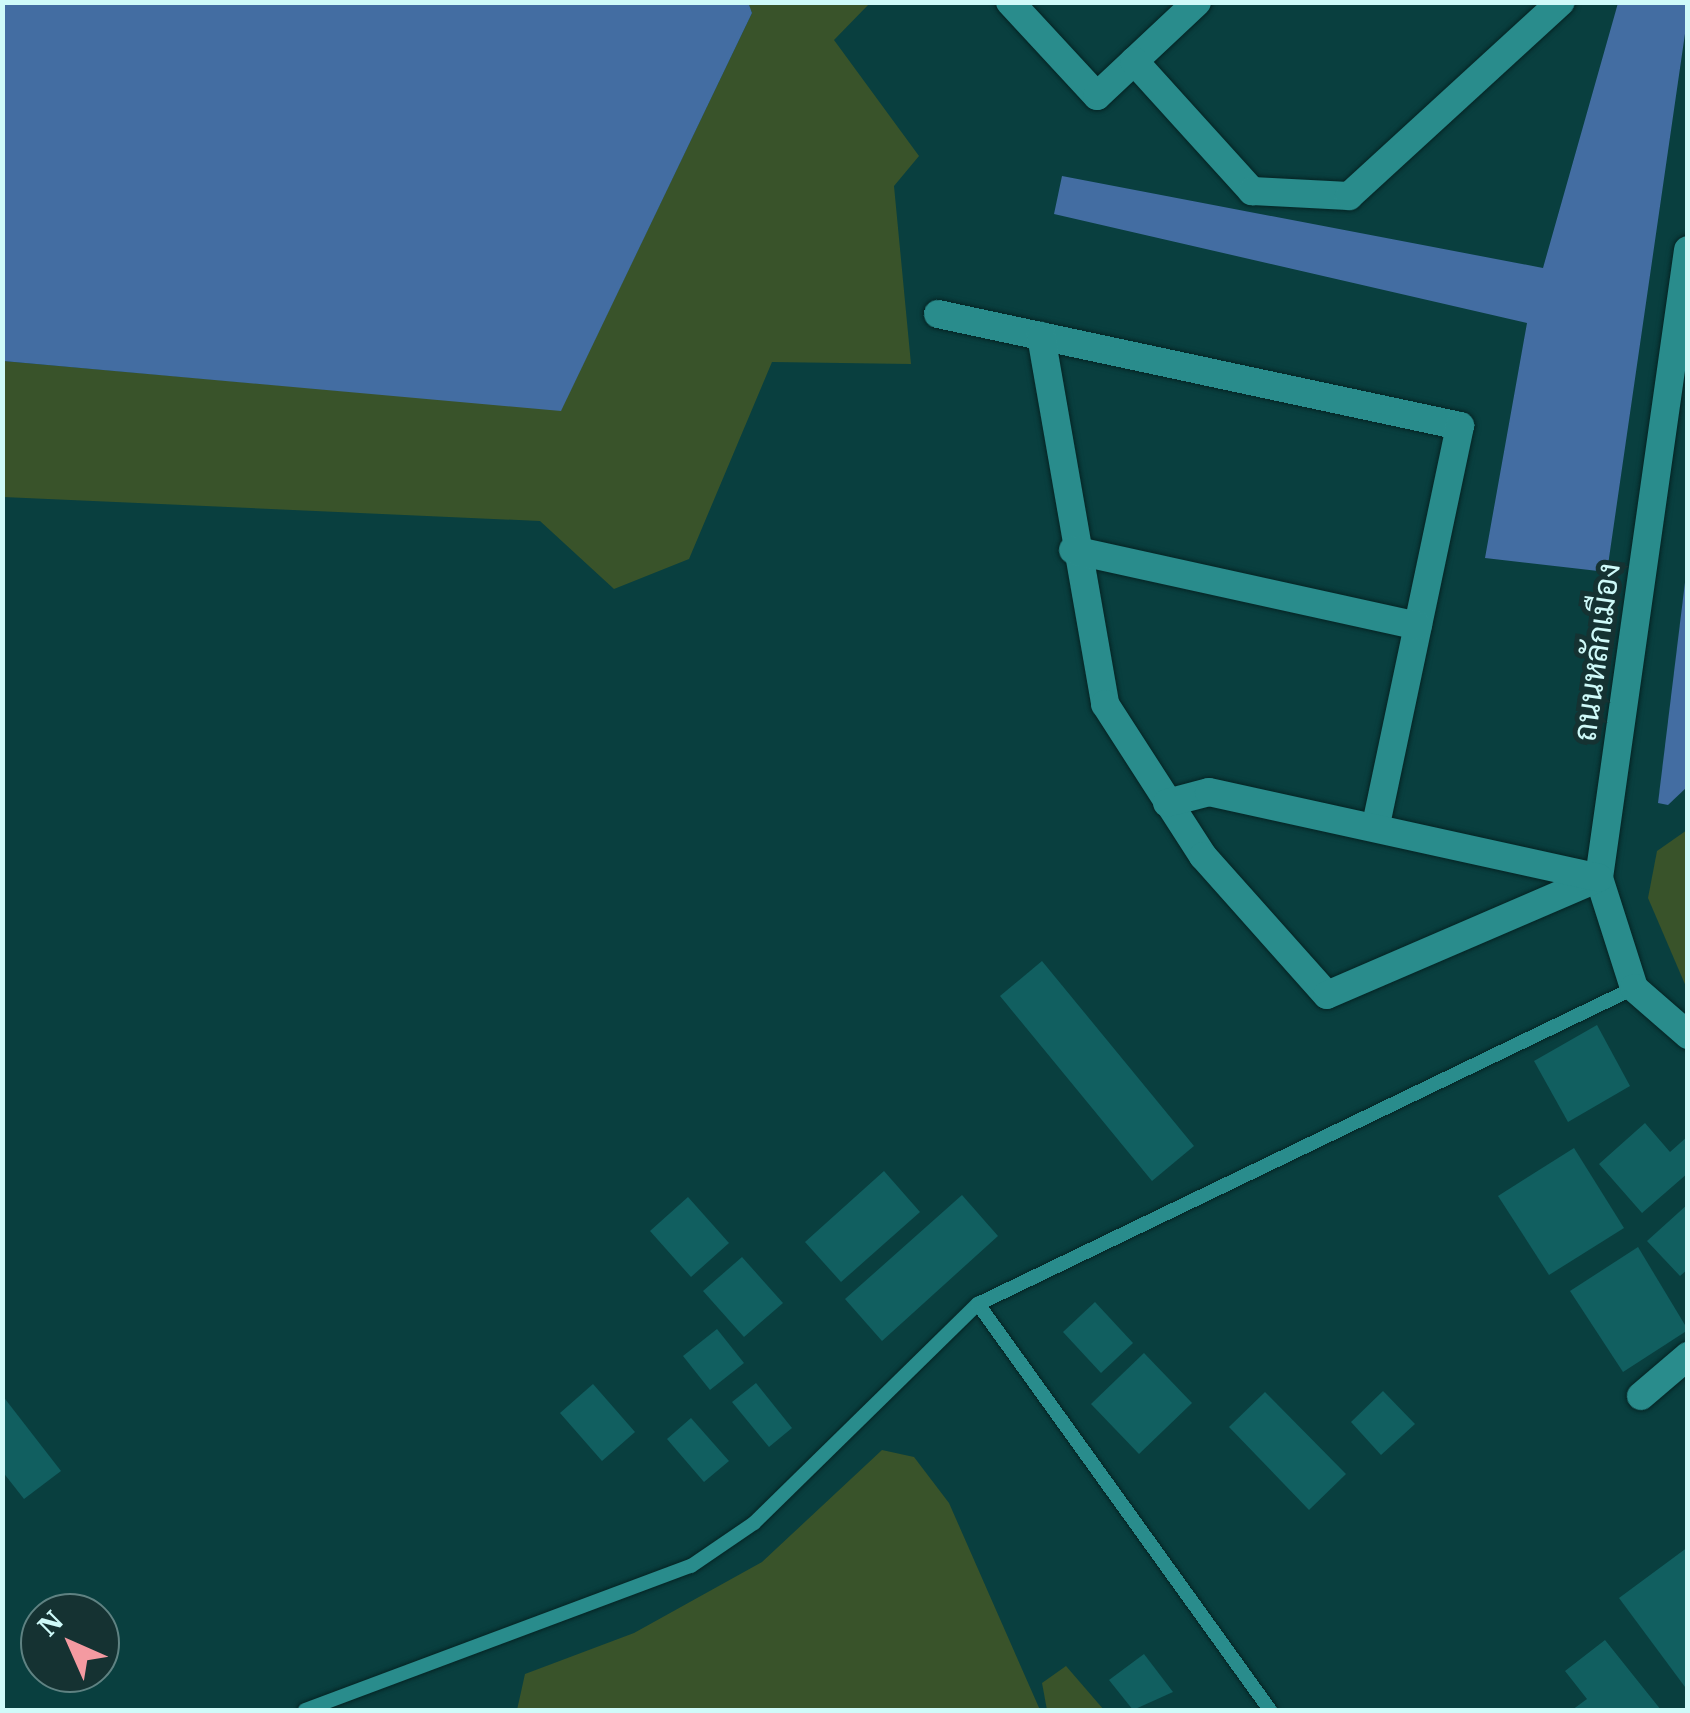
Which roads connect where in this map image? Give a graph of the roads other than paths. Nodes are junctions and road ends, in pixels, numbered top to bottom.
1 (1010, 2) edge
2 (1197, 2) edge
3 (1561, 2) edge
4 (1134, 61) junction
5 (1688, 250) edge
6 (938, 314) dead end
7 (1041, 336) junction
8 (1073, 550) junction
9 (1418, 626) junction
10 (1167, 803) junction
11 (1376, 825) junction
12 (1599, 878) junction
13 (1634, 988) junction
14 (1688, 1035) edge
15 (978, 1304) junction
16 (1688, 1356) edge
17 (1641, 1396) dead end
18 (305, 1710) edge
19 (1270, 1710) edge

1 - 4 street
2 - 4 street
3 - 4 street
5 - 12 street, ถนนหลักเมือง
6 - 7 street
7 - 8 street
7 - 9 street
8 - 9 street
8 - 10 street
9 - 11 street
10 - 11 street
10 - 12 street
11 - 12 street
12 - 13 street, ถนนหลักเมือง
13 - 14 street
13 - 15 lane
15 - 18 lane
15 - 19 lane
16 - 17 street

